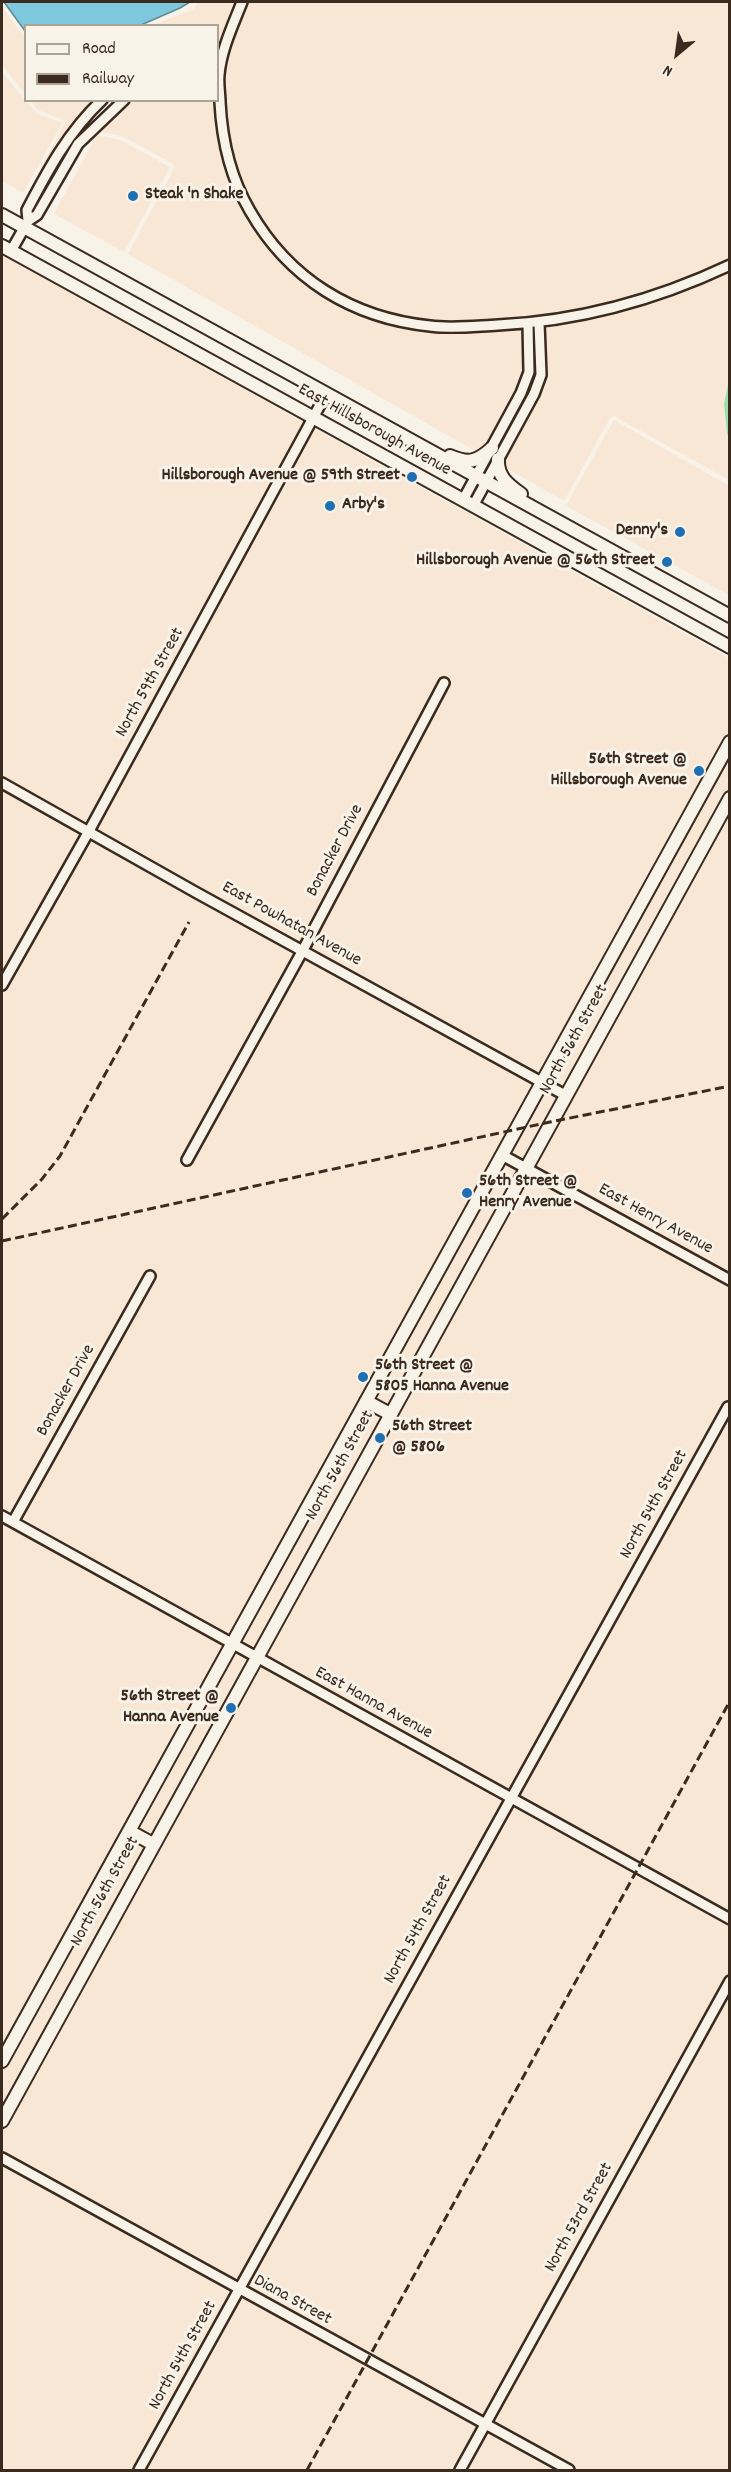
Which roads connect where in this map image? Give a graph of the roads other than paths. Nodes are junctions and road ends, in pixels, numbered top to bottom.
1 (242, 2) edge
2 (219, 71) edge
3 (219, 90) edge
4 (100, 102) edge
5 (122, 102) edge
6 (2, 215) edge
7 (26, 224) junction
8 (6, 248) edge
9 (729, 264) edge
10 (539, 323) junction
11 (528, 324) junction
12 (326, 394) junction
13 (314, 418) junction
14 (425, 449) junction
15 (495, 453) junction
16 (481, 479) junction
17 (468, 503) junction
18 (550, 517) junction
19 (729, 616) edge
20 (718, 641) junction
21 (729, 647) edge
22 (729, 653) edge
23 (444, 683) dead end
24 (729, 742) edge
25 (2, 783) edge
26 (729, 798) edge
27 (89, 831) junction
28 (303, 950) junction
29 (2, 985) edge
30 (542, 1083) junction
31 (565, 1095) junction
32 (502, 1155) junction
33 (187, 1160) dead end
34 (526, 1168) junction
35 (150, 1276) dead end
36 (729, 1280) edge
37 (366, 1401) junction
38 (728, 1407) edge
39 (390, 1414) junction
40 (2, 1516) edge
41 (13, 1522) junction
42 (231, 1644) junction
43 (255, 1658) junction
44 (510, 1799) junction
45 (129, 1831) junction
46 (153, 1844) junction
47 (729, 1919) edge
48 (729, 1981) edge
49 (2, 2061) edge
50 (2, 2121) edge
51 (2, 2158) edge
52 (238, 2290) junction
53 (485, 2425) junction
54 (140, 2470) edge
55 (460, 2470) edge
56 (569, 2470) edge

1 - 2 street
3 - 11 street
4 - 7 street
5 - 7 street
6 - 7 main road, East Hillsborough Avenue
7 - 8 street
7 - 12 main road, East Hillsborough Avenue
8 - 13 main road, East Hillsborough Avenue
9 - 10 street
10 - 11 street
10 - 15 street
11 - 15 street
12 - 13 street, North 59th Street
12 - 14 main road, East Hillsborough Avenue
13 - 17 main road, East Hillsborough Avenue
13 - 27 street, North 59th Street
14 - 15 main road
14 - 16 main road, East Hillsborough Avenue
15 - 16 street
15 - 18 main road
16 - 17 street
16 - 18 main road, East Hillsborough Avenue
17 - 20 main road, East Hillsborough Avenue
18 - 19 main road, East Hillsborough Avenue
20 - 21 main road, East Hillsborough Avenue
20 - 22 main road
23 - 28 street, Bonacker Drive
24 - 30 main road, North 56th Street
25 - 27 street, East Powhatan Avenue
26 - 31 main road, North 56th Street
27 - 28 street, East Powhatan Avenue
27 - 29 street, North 59th Street
28 - 30 street, East Powhatan Avenue
28 - 33 street, Bonacker Drive
30 - 31 street, East Powhatan Avenue
30 - 32 main road, North 56th Street
31 - 34 main road, North 56th Street
32 - 34 street, East Henry Avenue
32 - 37 main road, North 56th Street
34 - 36 street, East Henry Avenue
34 - 39 main road, North 56th Street
35 - 41 street, Bonacker Drive
37 - 39 main road
37 - 42 main road, North 56th Street
38 - 44 street, North 54th Street
39 - 43 main road, North 56th Street
40 - 41 street, East Hanna Avenue
41 - 42 street, East Hanna Avenue
42 - 43 street, East Hanna Avenue
42 - 45 main road, North 56th Street
43 - 44 street, East Hanna Avenue
43 - 46 main road, North 56th Street
44 - 47 street, East Hanna Avenue
44 - 52 street, North 54th Street
45 - 46 main road
45 - 49 main road, North 56th Street
46 - 50 main road, North 56th Street
48 - 53 street, North 53rd Street
51 - 52 street, Diana Street
52 - 53 street, Diana Street
52 - 54 street, North 54th Street
53 - 55 street, North 53rd Street
53 - 56 street, Diana Street

